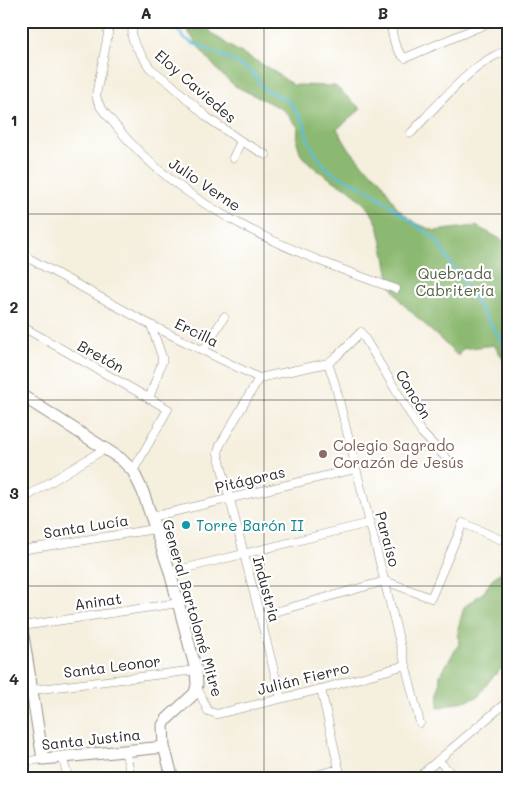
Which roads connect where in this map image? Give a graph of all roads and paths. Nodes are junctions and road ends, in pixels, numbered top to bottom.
1 (108, 21) edge
2 (133, 21) edge
3 (390, 21) edge
4 (492, 21) edge
5 (508, 51) edge
6 (411, 133) dead end
7 (240, 141) junction
8 (266, 155) dead end
9 (232, 158) dead end
10 (21, 254) edge
11 (396, 289) dead end
12 (224, 317) dead end
13 (151, 325) junction
14 (21, 326) edge
15 (203, 351) junction
16 (328, 363) junction
17 (259, 378) junction
18 (21, 395) edge
19 (149, 399) junction
20 (106, 448) junction
21 (452, 464) dead end
22 (355, 469) junction
23 (133, 471) junction
24 (229, 498) junction
25 (21, 500) edge
26 (151, 517) junction
27 (369, 524) junction
28 (155, 530) junction
29 (499, 539) dead end
30 (21, 550) edge
31 (244, 553) junction
32 (170, 572) junction
33 (385, 581) junction
34 (179, 603) junction
35 (260, 616) junction
36 (22, 625) edge
37 (406, 665) junction
38 (196, 670) junction
39 (196, 685) junction
40 (321, 689) junction
41 (32, 690) junction
42 (281, 698) junction
43 (508, 702) edge
44 (208, 711) joint
45 (420, 723) dead end
46 (164, 747) junction
47 (124, 751) junction
48 (62, 757) junction
49 (43, 759) junction
50 (438, 760) junction
51 (21, 762) edge
52 (69, 779) edge
53 (132, 779) edge
54 (173, 779) edge
55 (301, 779) edge
56 (416, 779) edge
57 (456, 779) edge

1 - 11 street, Julio Verne
2 - 7 street, Eloy Caviedes
3 - 4 street
5 - 6 street
7 - 8 street, Eloy Caviedes
7 - 9 street
10 - 13 street, Ercilla
12 - 15 street
13 - 15 street, Ercilla
13 - 19 street
14 - 19 street, Bretón
15 - 17 street, Ercilla
16 - 17 street
16 - 21 street, Concón
16 - 22 street, Paraíso
17 - 24 street, Industria
18 - 20 street, General Bartolomé Mitre
19 - 23 street, Bretón
20 - 23 street, General Bartolomé Mitre
20 - 25 street
22 - 24 street, Pitágoras
22 - 27 street, Paraíso
23 - 26 street, General Bartolomé Mitre
24 - 26 street, Pitágoras
24 - 31 street, Industria
26 - 28 street, General Bartolomé Mitre
27 - 31 street
27 - 33 street, Paraíso
28 - 30 street, Santa Lucía
28 - 32 street, General Bartolomé Mitre
29 - 33 street
31 - 32 street
31 - 35 street, Industria
32 - 34 street, General Bartolomé Mitre
33 - 35 street
33 - 37 street, Paraíso
34 - 36 street, Aninat
34 - 38 street, General Bartolomé Mitre
35 - 42 street, Industria
36 - 41 street
37 - 40 street, Julián Fierro
37 - 45 street, Paraíso
38 - 39 street, General Bartolomé Mitre
38 - 41 street, Santa Leonor
39 - 44 street, General Bartolomé Mitre
39 - 46 street
40 - 42 street, Julián Fierro
40 - 55 street
41 - 49 street
42 - 44 street, Julián Fierro
43 - 50 street
46 - 47 street, Santa Justina
46 - 54 street
47 - 48 street, Santa Justina
47 - 53 street
48 - 49 street, Santa Justina
48 - 52 street
49 - 51 street, Santa Justina
50 - 56 street
50 - 57 street

